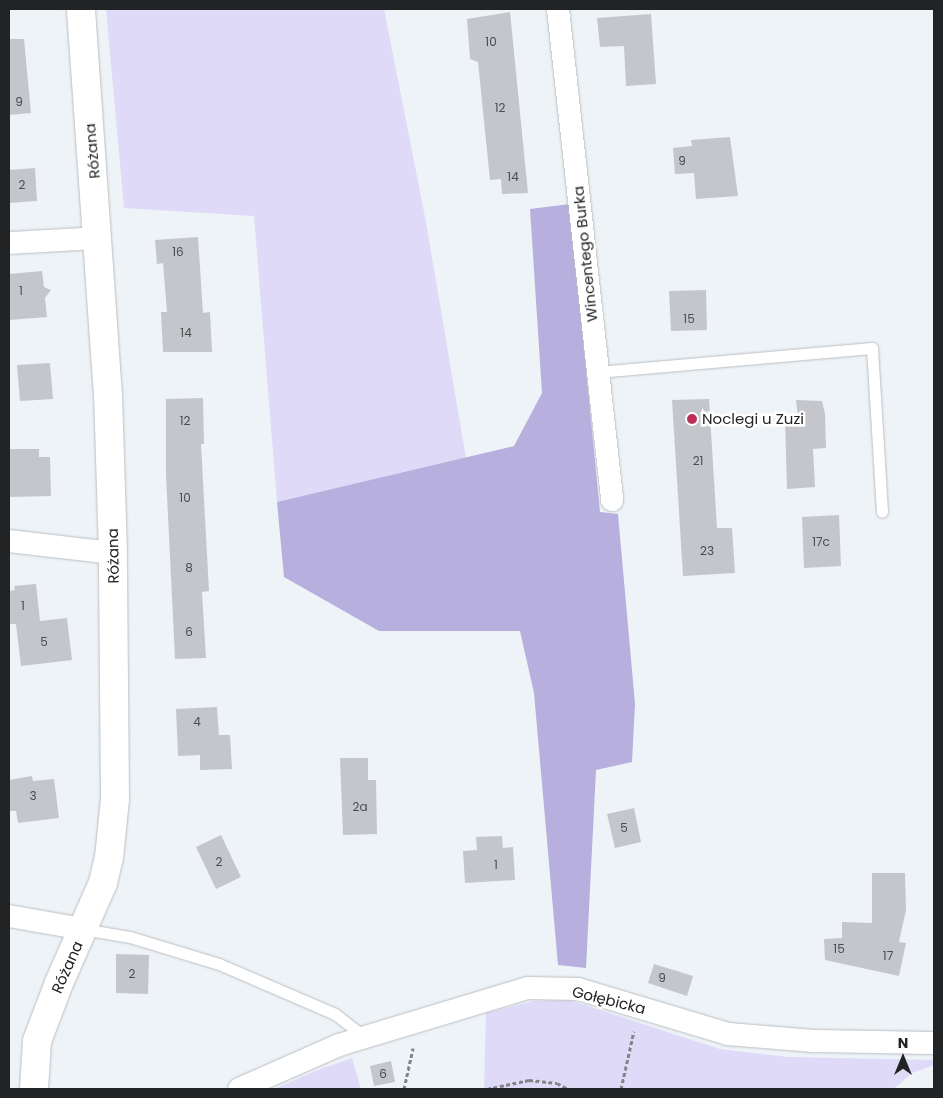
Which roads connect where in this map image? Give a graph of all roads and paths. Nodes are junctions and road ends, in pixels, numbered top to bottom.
1 (80, 9) edge
2 (558, 9) edge
3 (99, 238) junction
4 (9, 243) edge
5 (598, 372) junction
6 (612, 500) dead end
7 (882, 512) dead end
8 (9, 542) edge
9 (114, 553) junction
10 (9, 916) edge
11 (83, 929) junction
12 (419, 1021) junction
13 (634, 1028) dead end
14 (364, 1037) junction
15 (934, 1043) edge
16 (34, 1089) edge
17 (239, 1089) edge
18 (404, 1089) edge
19 (487, 1089) edge
20 (568, 1089) edge
21 (621, 1089) edge

1 - 3 street, Różana
2 - 5 street, Wincentego Burka
3 - 4 street
3 - 9 street, Różana
5 - 6 street, Wincentego Burka
5 - 7 lane
8 - 9 street
9 - 11 street, Różana
10 - 11 street
11 - 14 lane
11 - 16 street, Różana
12 - 14 street, Gołębicka
12 - 15 street, Gołębicka
12 - 18 path
13 - 21 path
14 - 17 street, Gołębicka
19 - 20 path

